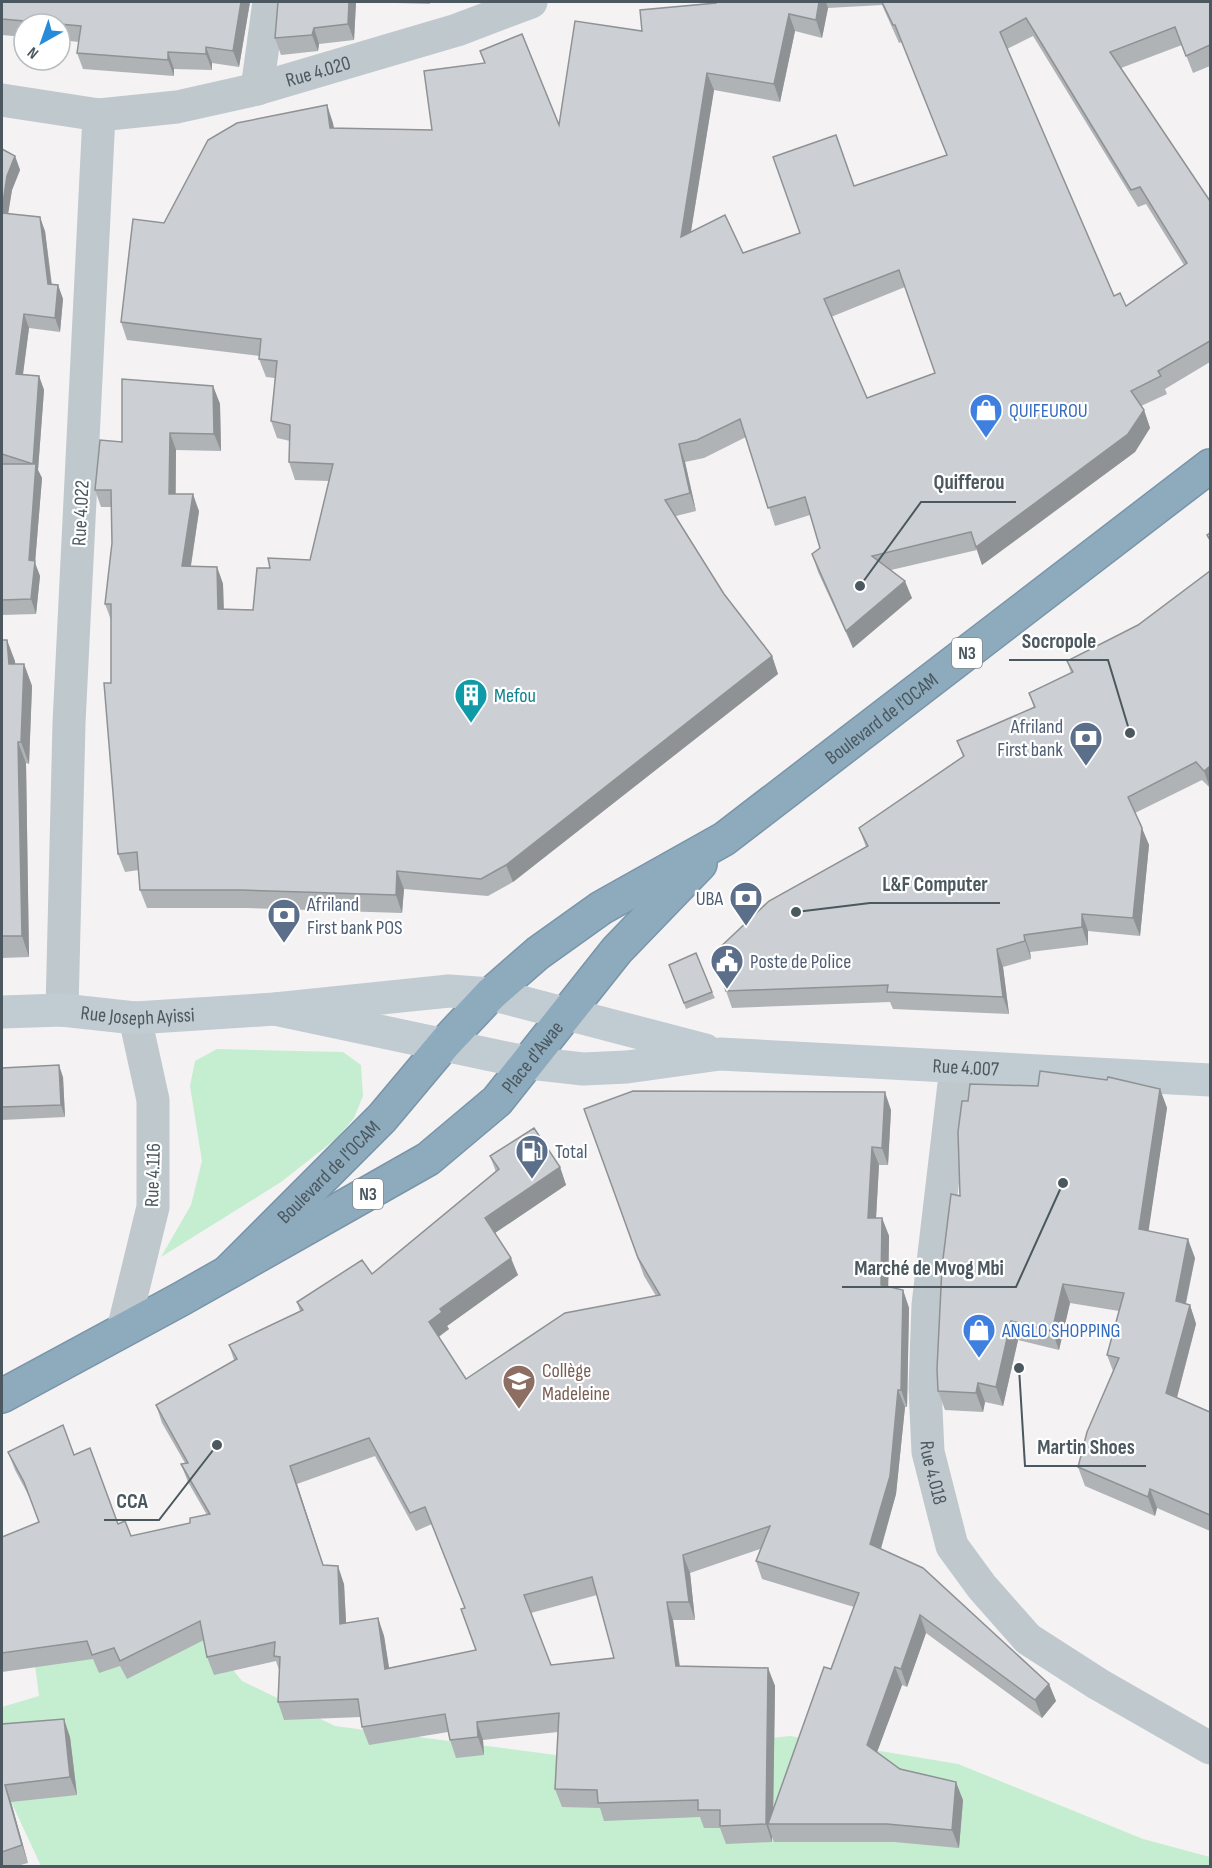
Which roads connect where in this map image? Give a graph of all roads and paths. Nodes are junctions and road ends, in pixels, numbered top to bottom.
1 (269, 2) edge
2 (531, 2) edge
3 (257, 89) junction
4 (2, 100) edge
5 (99, 116) junction
6 (1210, 466) edge
7 (724, 839) junction
8 (491, 994) junction
9 (275, 1009) junction
10 (62, 1010) junction
11 (2, 1012) edge
12 (568, 1014) junction
13 (135, 1018) junction
14 (720, 1054) junction
15 (435, 1055) junction
16 (530, 1063) junction
17 (956, 1068) junction
18 (1210, 1080) edge
19 (497, 1101) joint
20 (228, 1272) junction
21 (123, 1330) junction
22 (2, 1396) edge
23 (1210, 1748) edge

1 - 3 street
2 - 3 street, Rue 4.020
3 - 5 street, Rue 4.020
4 - 5 street
5 - 10 street, Rue 4.022
6 - 7 highway, Boulevard de l'OCAM / N3
7 - 8 highway, Boulevard de l'OCAM / N3
7 - 12 highway, Boulevard de l'OCAM / N3
8 - 9 main road, Rue Joseph Ayissi
8 - 12 main road, Rue 4.007
8 - 15 highway, N3
9 - 13 main road, Rue Joseph Ayissi
9 - 15 main road, Rue Joseph Ayissi
10 - 11 main road, Rue Joseph Ayissi
10 - 13 main road, Rue Joseph Ayissi
12 - 14 main road, Rue 4.007
12 - 16 highway, Place d'Awae / N3
13 - 21 street, Rue 4.116
14 - 16 main road, Rue 4.007
14 - 17 main road, Rue 4.007
15 - 16 main road, Rue 4.007
15 - 20 highway, Boulevard de l'OCAM / N3
16 - 19 highway, Place d'Awae / N3
17 - 18 main road, Rue 4.007
17 - 23 street, Rue 4.018
19 - 20 highway, Boulevard de l'OCAM / N3
20 - 21 highway, Boulevard de l'OCAM / N3
21 - 22 highway, Boulevard de l'OCAM / N3

